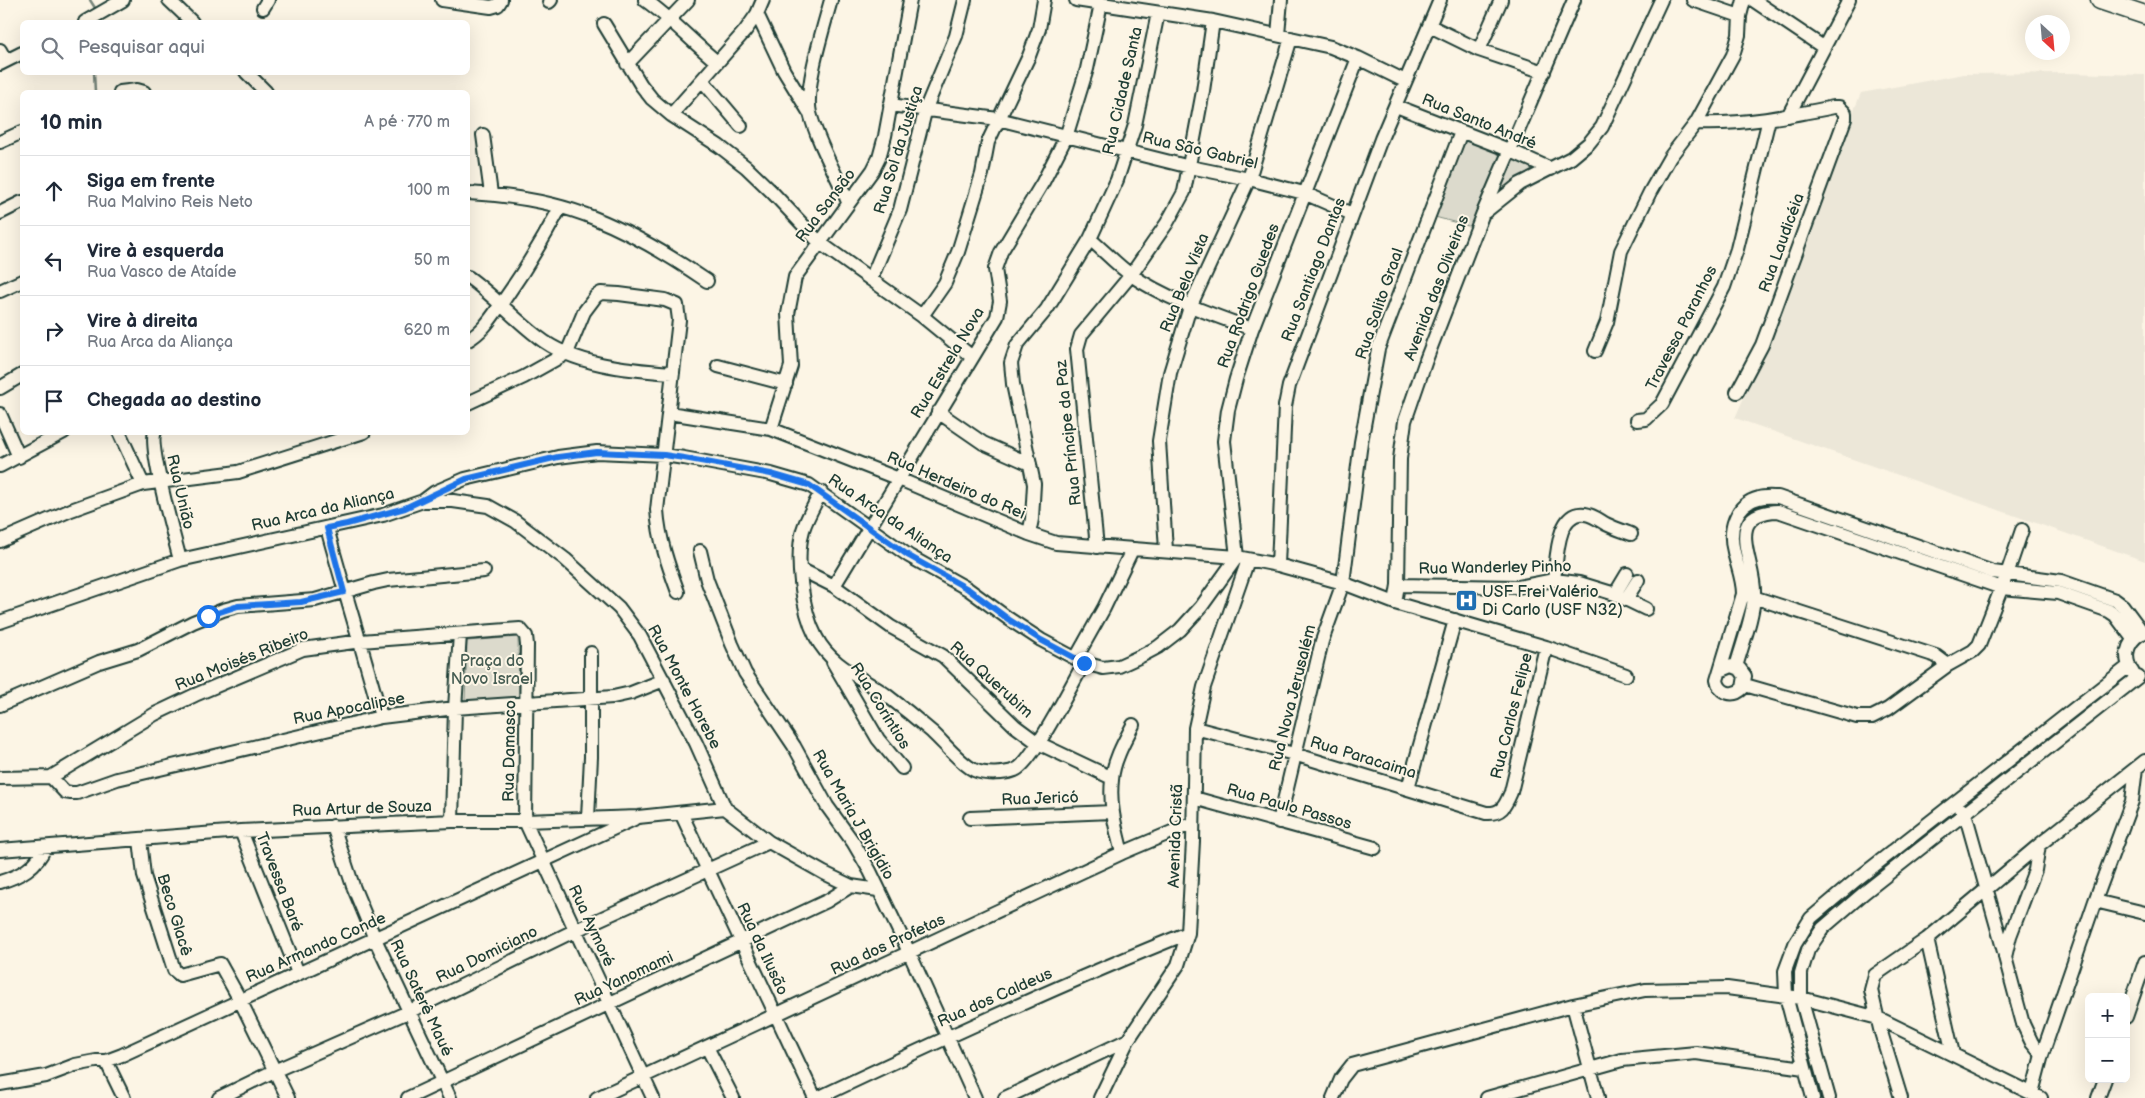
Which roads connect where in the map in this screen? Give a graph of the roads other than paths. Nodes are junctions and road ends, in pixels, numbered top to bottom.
1 (123, 0) edge
2 (169, 0) edge
3 (442, 0) edge
4 (501, 0) edge
5 (645, 0) edge
6 (688, 0) edge
7 (763, 0) edge
8 (831, 0) edge
9 (910, 0) edge
10 (965, 0) edge
11 (1044, 0) edge
12 (1076, 0) edge
13 (1282, 0) edge
14 (1439, 0) edge
15 (1501, 0) edge
16 (1574, 0) edge
17 (1661, 0) edge
18 (1693, 0) edge
19 (1744, 0) edge
20 (1753, 0) edge
21 (1849, 0) edge
22 (2100, 0) edge
23 (1101, 4) junction
24 (1158, 13) junction
25 (757, 14) junction
26 (2145, 15) edge
27 (1740, 16) junction
28 (669, 19) junction
29 (88, 20) edge
30 (190, 20) edge
31 (1213, 21) junction
32 (604, 24) dead end
33 (1430, 26) junction
34 (1284, 36) junction
35 (1823, 47) junction
36 (1479, 50) junction
37 (20, 54) edge
38 (2, 58) edge
39 (1358, 58) junction
40 (717, 62) junction
41 (627, 64) junction
42 (1544, 72) junction
43 (249, 75) edge
44 (702, 80) junction
45 (1405, 81) junction
46 (264, 90) edge
47 (890, 105) junction
48 (1396, 106) junction
49 (926, 108) junction
50 (810, 112) junction
51 (671, 115) junction
52 (1788, 116) junction
53 (998, 118) junction
54 (1768, 119) junction
55 (1696, 123) junction
56 (741, 126) dead end
57 (1461, 132) junction
58 (20, 133) edge
59 (483, 135) dead end
60 (1066, 137) junction
61 (0, 142) edge
62 (1509, 150) junction
63 (1127, 151) junction
64 (1190, 168) junction
65 (1551, 169) junction
66 (1249, 179) junction
67 (470, 193) edge
68 (1304, 193) junction
69 (491, 194) junction
70 (848, 202) junction
71 (20, 203) edge
72 (560, 208) junction
73 (1483, 213) junction
74 (0, 214) edge
75 (1352, 214) junction
76 (1090, 239) junction
77 (820, 243) junction
78 (1131, 275) junction
79 (470, 279) edge
80 (870, 279) junction
81 (20, 281) edge
82 (707, 281) dead end
83 (0, 291) edge
84 (502, 304) junction
85 (1190, 307) junction
86 (922, 316) junction
87 (1252, 329) junction
88 (470, 338) edge
89 (1594, 351) dead end
90 (567, 353) junction
91 (972, 358) junction
92 (718, 366) dead end
93 (673, 373) junction
94 (20, 376) edge
95 (786, 384) junction
96 (0, 388) edge
97 (1737, 392) dead end
98 (470, 402) edge
99 (938, 412) junction
100 (669, 413) junction
101 (0, 414) edge
102 (1637, 420) dead end
103 (771, 428) junction
104 (59, 435) edge
105 (120, 435) edge
106 (154, 435) edge
107 (355, 435) edge
108 (664, 455) junction
109 (19, 457) junction
110 (1030, 464) junction
111 (0, 466) edge
112 (899, 479) junction
113 (161, 481) junction
114 (143, 484) junction
115 (821, 492) junction
116 (423, 501) junction
117 (869, 527) junction
118 (327, 528) junction
119 (2022, 530) dead end
120 (1029, 534) junction
121 (1631, 534) dead end
122 (0, 541) edge
123 (1097, 547) junction
124 (1132, 550) junction
125 (1166, 550) junction
126 (700, 551) dead end
127 (1243, 558) junction
128 (180, 560) junction
129 (1278, 565) junction
130 (800, 569) junction
131 (484, 571) dead end
132 (2007, 574) junction
133 (1632, 577) dead end
134 (1554, 580) junction
135 (1343, 583) junction
136 (1398, 585) junction
137 (834, 586) junction
138 (2002, 588) junction
139 (344, 592) junction
140 (678, 592) dead end
141 (1749, 596) junction
142 (1621, 597) junction
143 (1395, 603) junction
144 (1646, 609) dead end
145 (1455, 620) junction
146 (0, 622) edge
147 (515, 630) joint
148 (460, 634) junction
149 (2140, 635) edge
150 (361, 641) junction
151 (1546, 647) junction
152 (591, 653) dead end
153 (832, 659) junction
154 (1080, 660) junction
155 (1948, 665) junction
156 (2129, 666) junction
157 (1736, 667) junction
158 (1720, 671) junction
159 (1626, 675) dead end
160 (2141, 679) edge
161 (664, 680) junction
162 (1745, 685) junction
163 (590, 699) junction
164 (527, 702) junction
165 (0, 705) edge
166 (455, 708) junction
167 (381, 717) junction
168 (1133, 725) dead end
169 (1195, 728) junction
170 (1038, 743) junction
171 (1294, 754) junction
172 (2140, 764) edge
173 (902, 768) dead end
174 (51, 777) junction
175 (0, 778) edge
176 (1112, 778) junction
177 (1408, 788) junction
178 (1511, 792) joint
179 (1194, 798) junction
180 (1956, 802) junction
181 (725, 808) junction
182 (1112, 812) junction
183 (1965, 813) junction
184 (681, 814) junction
185 (638, 817) junction
186 (588, 818) junction
187 (970, 818) dead end
188 (525, 821) junction
189 (452, 822) junction
190 (1279, 822) junction
191 (1193, 823) junction
192 (333, 826) junction
193 (242, 831) junction
194 (140, 839) junction
195 (769, 842) junction
196 (2039, 845) junction
197 (45, 847) junction
198 (1375, 848) dead end
199 (0, 850) edge
200 (1122, 853) junction
201 (543, 860) junction
202 (708, 871) junction
203 (1856, 880) junction
204 (0, 882) edge
205 (851, 886) junction
206 (1986, 889) junction
207 (878, 890) junction
208 (1866, 892) junction
209 (2095, 901) junction
210 (2145, 913) edge
211 (576, 930) junction
212 (1188, 933) junction
213 (375, 939) junction
214 (1927, 939) junction
215 (741, 942) junction
216 (910, 952) junction
217 (2005, 957) junction
218 (2145, 962) edge
219 (298, 973) junction
220 (1786, 996) junction
221 (1802, 998) junction
222 (240, 1000) junction
223 (610, 1004) junction
224 (1573, 1004) junction
225 (2130, 1005) edge
226 (408, 1012) junction
227 (775, 1015) junction
228 (1878, 1018) junction
229 (948, 1037) junction
230 (1128, 1040) junction
231 (707, 1047) junction
232 (1953, 1054) junction
233 (2042, 1056) junction
234 (106, 1061) junction
235 (1590, 1068) junction
236 (1804, 1068) junction
237 (274, 1070) junction
238 (643, 1076) junction
239 (442, 1082) junction
240 (2104, 1083) edge
241 (0, 1084) edge
242 (2036, 1095) edge
243 (124, 1098) edge
244 (219, 1098) edge
245 (288, 1098) edge
246 (408, 1098) edge
247 (450, 1098) edge
248 (597, 1098) edge
249 (653, 1098) edge
250 (733, 1098) edge
251 (817, 1098) edge
252 (975, 1098) edge
253 (1005, 1098) edge
254 (1100, 1098) edge
255 (1333, 1098) edge
256 (1487, 1098) edge
257 (1598, 1098) edge
258 (1813, 1098) edge
259 (1829, 1098) edge
260 (1901, 1098) edge
261 (2098, 1098) edge

1 - 29 street
2 - 30 street
3 - 4 street
5 - 28 street
6 - 28 street
7 - 25 street
8 - 50 street
9 - 47 street, Rua Sansão
10 - 49 street, Rua Sol da Justiça
11 - 53 street
12 - 23 street
13 - 34 street, Rua Bela Vista
14 - 33 street, Rua Santiago Dantas
15 - 36 street
16 - 42 street, Avenida das Oliveiras
17 - 65 street
18 - 27 street
19 - 27 street
20 - 35 street
21 - 35 street
22 - 26 highway
23 - 24 street
23 - 60 street, Rua Estrela Nova
24 - 31 street
24 - 63 street, Rua Cidade Santa
25 - 40 street
25 - 50 street
27 - 55 street
28 - 40 street
28 - 41 street
31 - 34 street
31 - 64 street, Rua Príncipe da Paz
32 - 41 street
33 - 36 street
33 - 45 street, Rua Santiago Dantas
34 - 39 street
34 - 66 street, Rua Bela Vista
35 - 52 street
36 - 42 street
37 - 38 street
39 - 45 street
39 - 68 street, Rua Rodrigo Guedes
40 - 44 street
41 - 51 street
42 - 62 street, Avenida das Oliveiras
43 - 46 street
44 - 51 street
44 - 56 street
45 - 48 street, Rua Santiago Dantas
47 - 49 street, Rua São Gabriel
47 - 70 street, Rua Sansão
48 - 57 street, Rua Santo André
48 - 75 street, Rua Santiago Dantas
49 - 53 street, Rua São Gabriel
49 - 80 street, Rua Sol da Justiça
50 - 70 street
51 - 77 street
52 - 54 street
52 - 97 street, Rua Laudicéia
53 - 60 street, Rua São Gabriel
53 - 86 street
54 - 55 street
54 - 102 street, Travessa Paranhos
55 - 89 street
57 - 62 street, Rua Santo André
57 - 135 street, Rua Salito Graal
58 - 61 street
59 - 69 street
60 - 63 street, Rua São Gabriel
60 - 91 street, Rua Estrela Nova
62 - 65 street, Rua Santo André
62 - 73 street, Avenida das Oliveiras
63 - 64 street, Rua São Gabriel
63 - 76 street, Rua Cidade Santa
64 - 66 street, Rua São Gabriel
64 - 78 street, Rua Príncipe da Paz
65 - 73 street
66 - 68 street, Rua São Gabriel
66 - 85 street, Rua Bela Vista
67 - 69 street
68 - 75 street, Rua São Gabriel
68 - 87 street, Rua Rodrigo Guedes
69 - 72 street
70 - 77 street, Rua Sansão
71 - 74 street
72 - 82 street
72 - 84 street
73 - 136 street, Avenida das Oliveiras
75 - 129 street, Rua Santiago Dantas
76 - 78 street
76 - 110 street, Rua Cidade Santa
77 - 80 street
77 - 95 street, Rua Sansão
78 - 85 street
78 - 123 street, Rua Príncipe da Paz
79 - 84 street
80 - 86 street
81 - 83 street
84 - 88 street
84 - 90 street
85 - 87 street
85 - 125 street, Rua Bela Vista
86 - 91 street
87 - 127 street, Rua Rodrigo Guedes
90 - 93 street
90 - 93 street
90 - 98 street
91 - 99 street, Rua Estrela Nova
92 - 95 street
93 - 100 street
94 - 96 street
95 - 103 street, Rua Sansão
99 - 110 street
99 - 112 street, Rua Estrela Nova
100 - 103 street, Rua Herdeiro do Rei
100 - 108 street
101 - 109 street
103 - 112 street, Rua Herdeiro do Rei
104 - 109 street
105 - 114 street
106 - 113 street, Rua União
107 - 113 street
108 - 115 street, Rua Arca da Aliança
108 - 116 street, Rua Arca da Aliança
108 - 140 street
109 - 111 street
110 - 120 street, Rua Cidade Santa
112 - 117 street, Rua Estrela Nova
112 - 120 street, Rua Herdeiro do Rei
113 - 114 street
113 - 128 street, Rua União
114 - 122 street
115 - 117 street, Rua Arca da Aliança
115 - 130 street
116 - 118 street, Rua Arca da Aliança
116 - 161 street, Rua Monte Horebe
117 - 137 street, Rua Estrela Nova
117 - 154 street, Rua Arca da Aliança
118 - 128 street, Rua Arca da Aliança
118 - 139 street
119 - 132 street
120 - 123 street, Rua Herdeiro do Rei
121 - 134 street
123 - 124 street, Rua Herdeiro do Rei
124 - 125 street, Rua Herdeiro do Rei
124 - 154 street
125 - 127 street, Rua Herdeiro do Rei
126 - 207 street, Rua Maria J Brigídio
127 - 129 street, Rua Herdeiro do Rei
127 - 154 street, Rua Arca da Aliança
127 - 169 street, Avenida Cristã
128 - 146 street, Rua Arca da Aliança
129 - 135 street, Rua Herdeiro do Rei
130 - 137 street, Rua Querubim
130 - 153 street
131 - 139 street
132 - 138 street
132 - 141 street
132 - 149 street
133 - 142 street
134 - 136 street, Rua Wanderley Pinho
134 - 142 street, Rua Wanderley Pinho
135 - 143 street, Rua Herdeiro do Rei
135 - 171 street, Rua Nova Jerusalém
136 - 143 street, Avenida das Oliveiras
137 - 170 street, Rua Querubim
138 - 141 street
138 - 149 street
138 - 155 street
139 - 150 street
139 - 165 street
141 - 155 street
141 - 157 street
141 - 158 street
142 - 144 street, Rua Wanderley Pinho
143 - 145 street, Rua Herdeiro do Rei
145 - 151 street, Rua Herdeiro do Rei
145 - 177 street
147 - 148 street, Rua Moisés Ribeiro
147 - 164 street, Rua Damasco
148 - 150 street, Rua Moisés Ribeiro
148 - 166 street
149 - 156 street
150 - 167 street
150 - 174 street, Rua Moisés Ribeiro
151 - 159 street, Rua Herdeiro do Rei
151 - 178 street, Rua Carlos Felipe
152 - 163 street
153 - 170 street
153 - 173 street, Rua Coríntios
154 - 170 street
155 - 162 street
156 - 160 street
156 - 180 street
157 - 158 street
157 - 162 street
158 - 162 street
160 - 183 street
161 - 163 street, Rua Apocalipse
161 - 181 street, Rua Monte Horebe
163 - 164 street, Rua Apocalipse
163 - 186 street
164 - 166 street, Rua Apocalipse
164 - 188 street, Rua Damasco
166 - 167 street, Rua Apocalipse
166 - 189 street
167 - 174 street, Rua Apocalipse
168 - 176 street
169 - 171 street, Rua Paracaima
169 - 179 street, Avenida Cristã
170 - 176 street, Rua Querubim
171 - 177 street, Rua Paracaima
171 - 190 street, Rua Nova Jerusalém
172 - 196 street
172 - 209 street
174 - 175 street
176 - 182 street
177 - 178 street, Rua Paracaima
179 - 190 street, Rua Paulo Passos
179 - 191 street, Avenida Cristã
180 - 183 street
180 - 203 street
181 - 184 street, Rua Artur de Souza
181 - 195 street, Rua Monte Horebe
182 - 187 street, Rua Jericó
182 - 200 street
183 - 206 street
183 - 208 street
184 - 185 street, Rua Artur de Souza
184 - 202 street, Rua da Ilusão
185 - 186 street, Rua Artur de Souza
185 - 201 street, Rua Armando Conde
186 - 188 street, Rua Artur de Souza
188 - 189 street, Rua Artur de Souza
188 - 201 street, Rua Aymoré
189 - 192 street, Rua Artur de Souza
190 - 198 street, Rua Paulo Passos
191 - 200 street, Rua dos Profetas
191 - 212 street, Avenida Cristã
192 - 193 street, Rua Artur de Souza
192 - 213 street, Rua Saterê Maué
193 - 194 street, Rua Artur de Souza
193 - 219 street, Travessa Baré
194 - 197 street, Rua Artur de Souza
194 - 222 street, Beco Glacê
195 - 202 street, Rua Domiciano
195 - 205 street, Rua Monte Horebe
196 - 206 street
196 - 217 street
197 - 199 street, Rua Artur de Souza
197 - 204 street
200 - 216 street, Rua dos Profetas
201 - 211 street, Rua Aymoré
201 - 213 street, Rua Armando Conde
202 - 211 street, Rua Domiciano
202 - 215 street, Rua da Ilusão
203 - 208 street
203 - 220 street
205 - 207 street, Rua Monte Horebe
205 - 215 street, Rua Yanomami
206 - 214 street
206 - 217 street
207 - 216 street, Rua Maria J Brigídio
208 - 221 street
209 - 210 street
209 - 233 street
211 - 223 street, Rua Aymoré
211 - 226 street, Rua Domiciano
212 - 229 street, Rua dos Caldeus
212 - 230 street, Avenida Cristã
213 - 219 street, Rua Armando Conde
213 - 226 street, Rua Saterê Maué
214 - 228 street
214 - 232 street
215 - 223 street, Rua Yanomami
215 - 227 street, Rua da Ilusão
216 - 227 street, Rua dos Profetas
216 - 229 street, Rua Maria J Brigídio
217 - 233 street
218 - 225 street
219 - 222 street, Rua Armando Conde
220 - 221 street
220 - 224 street
220 - 236 street
221 - 228 street
221 - 259 street
222 - 234 street, Rua Armando Conde
222 - 237 street
223 - 238 street, Rua Aymoré
223 - 239 street, Rua Yanomami
224 - 235 street
224 - 255 street
226 - 237 street, Rua Domiciano
226 - 239 street, Rua Saterê Maué
227 - 231 street, Rua dos Profetas
227 - 251 street, Rua da Ilusão
228 - 232 street
228 - 260 street
229 - 251 street, Rua dos Caldeus
229 - 252 street, Rua Maria J Brigídio
230 - 253 street
230 - 254 street, Avenida Cristã
231 - 238 street, Rua dos Profetas
231 - 250 street
232 - 242 street
233 - 242 street
234 - 241 street, Rua Armando Conde
234 - 243 street
235 - 236 street
235 - 256 street
235 - 257 street
236 - 258 street
237 - 244 street, Rua Domiciano
237 - 245 street
238 - 248 street, Rua dos Profetas
238 - 249 street, Rua Aymoré
239 - 246 street, Rua Yanomami
239 - 247 street, Rua Saterê Maué
240 - 261 street

